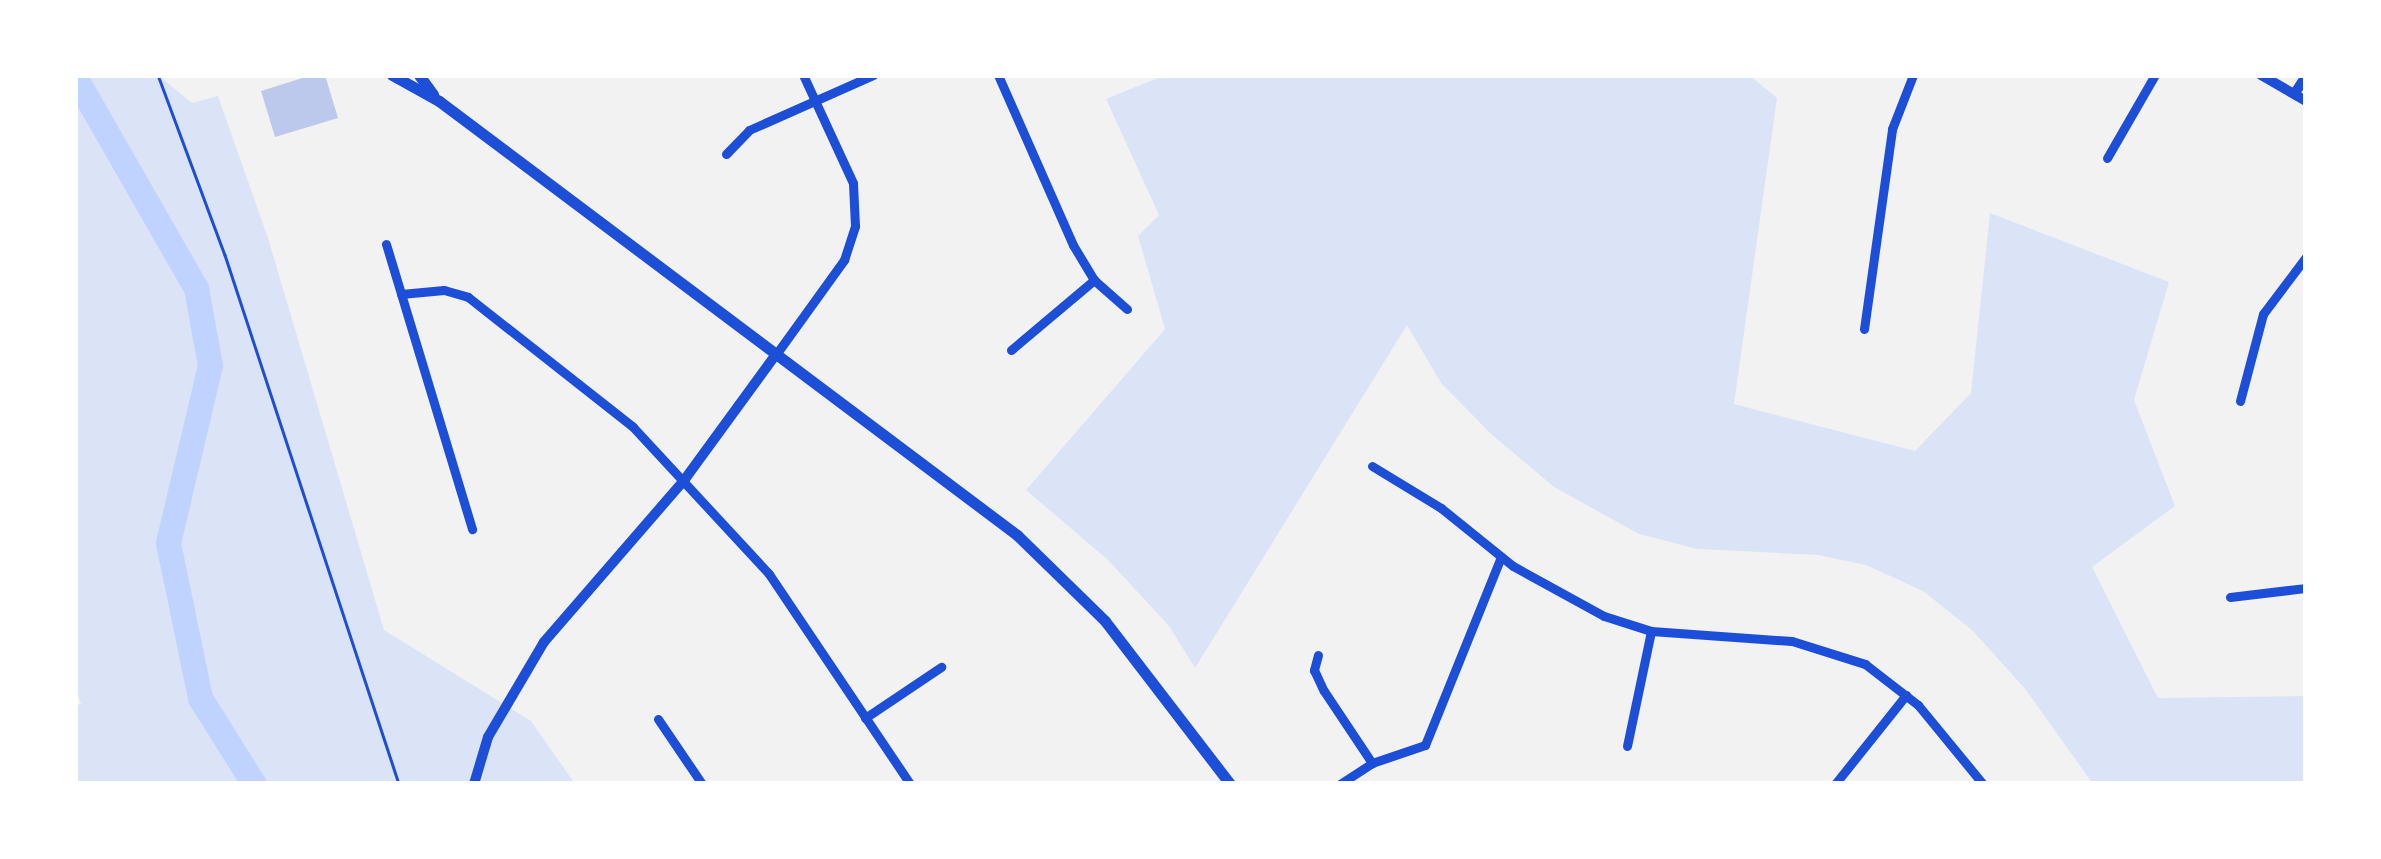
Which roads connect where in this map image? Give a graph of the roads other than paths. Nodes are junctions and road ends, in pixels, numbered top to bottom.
1 (392, 75) edge
2 (418, 75) edge
3 (803, 75) edge
4 (873, 75) edge
5 (998, 75) edge
6 (1913, 75) edge
7 (2155, 75) edge
8 (2261, 75) edge
9 (2306, 76) edge
10 (2295, 92) junction
11 (816, 100) junction
12 (439, 101) junction
13 (2306, 101) edge
14 (726, 154) dead end
15 (2107, 158) dead end
16 (386, 244) dead end
17 (2306, 256) edge
18 (1094, 280) junction
19 (400, 294) junction
20 (1127, 309) dead end
21 (1864, 329) dead end
22 (1011, 350) dead end
23 (777, 354) junction
24 (2240, 400) dead end
25 (1372, 466) dead end
26 (685, 479) junction
27 (472, 529) dead end
28 (1501, 556) junction
29 (2306, 588) edge
30 (2230, 596) dead end
31 (1652, 631) junction
32 (1318, 655) dead end
33 (941, 668) dead end
34 (1906, 695) junction
35 (865, 718) junction
36 (658, 720) dead end
37 (1627, 746) dead end
38 (1372, 763) junction
39 (474, 784) edge
40 (702, 784) edge
41 (910, 784) edge
42 (1230, 784) edge
43 (1340, 784) edge
44 (1835, 784) edge
45 (1983, 784) edge

1 - 12 main road
2 - 12 main road
3 - 11 street
4 - 11 street
5 - 18 street
6 - 21 street
7 - 15 street
8 - 10 street
9 - 10 street
10 - 13 street
11 - 14 street
11 - 23 street
12 - 23 main road
16 - 19 street
17 - 24 street
18 - 20 street
18 - 22 street
19 - 26 street
19 - 27 street
23 - 26 street
23 - 42 main road
25 - 28 street
26 - 35 street
26 - 39 street
28 - 31 street
28 - 38 street
29 - 30 street
31 - 34 street
31 - 37 street
32 - 38 street
33 - 35 street
34 - 44 street
34 - 45 street
35 - 41 street
36 - 40 street
38 - 43 street

